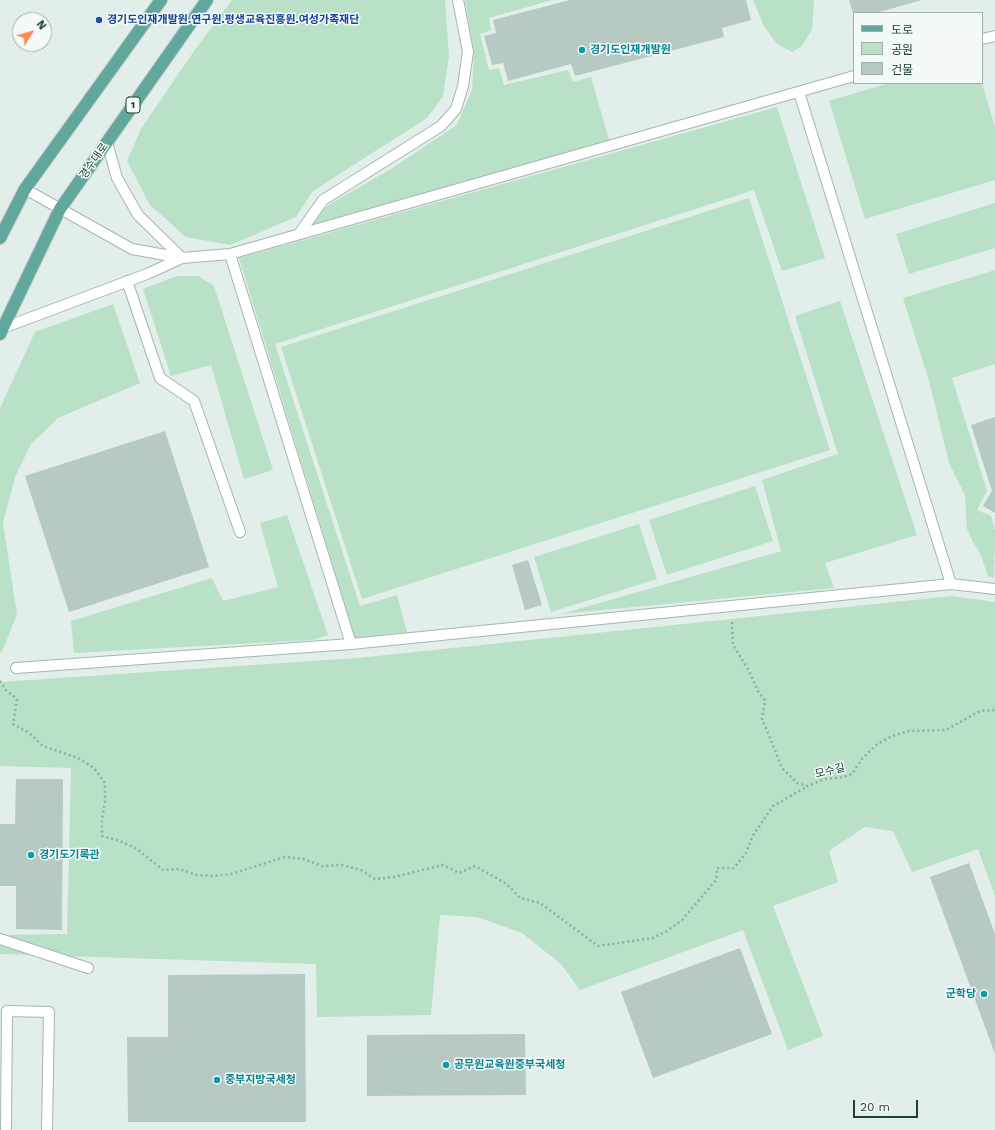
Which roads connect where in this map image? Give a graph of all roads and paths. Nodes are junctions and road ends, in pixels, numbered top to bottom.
1 (161, 0) edge
2 (207, 0) edge
3 (458, 0) edge
4 (995, 36) edge
5 (983, 39) edge
6 (853, 76) edge
7 (800, 92) junction
8 (107, 142) junction
9 (25, 189) junction
10 (60, 209) junction
11 (299, 234) junction
12 (0, 238) edge
13 (230, 254) junction
14 (182, 258) junction
15 (127, 281) junction
16 (2, 331) edge
17 (240, 532) dead end
18 (951, 584) junction
19 (995, 589) edge
20 (732, 606) junction
21 (351, 644) junction
22 (16, 668) dead end
23 (0, 681) edge
24 (995, 710) edge
25 (808, 786) junction
26 (0, 939) edge
27 (88, 968) dead end
28 (6, 1130) edge
29 (47, 1130) edge

1 - 9 main road
2 - 8 main road, 경수대로 / 1
3 - 11 lane
4 - 5 lane
6 - 7 lane
7 - 11 lane
7 - 18 lane
8 - 10 main road, 경수대로 / 1
8 - 14 lane
9 - 10 lane
9 - 12 main road
10 - 14 lane
10 - 16 main road, 경수대로 / 1
11 - 13 lane
13 - 14 lane
13 - 21 lane
14 - 15 lane
15 - 16 lane
15 - 17 lane
18 - 19 lane
18 - 20 lane
20 - 21 lane
20 - 25 path, 모수길
21 - 22 lane
23 - 25 path
24 - 25 path, 모수길
26 - 27 lane
28 - 29 lane

